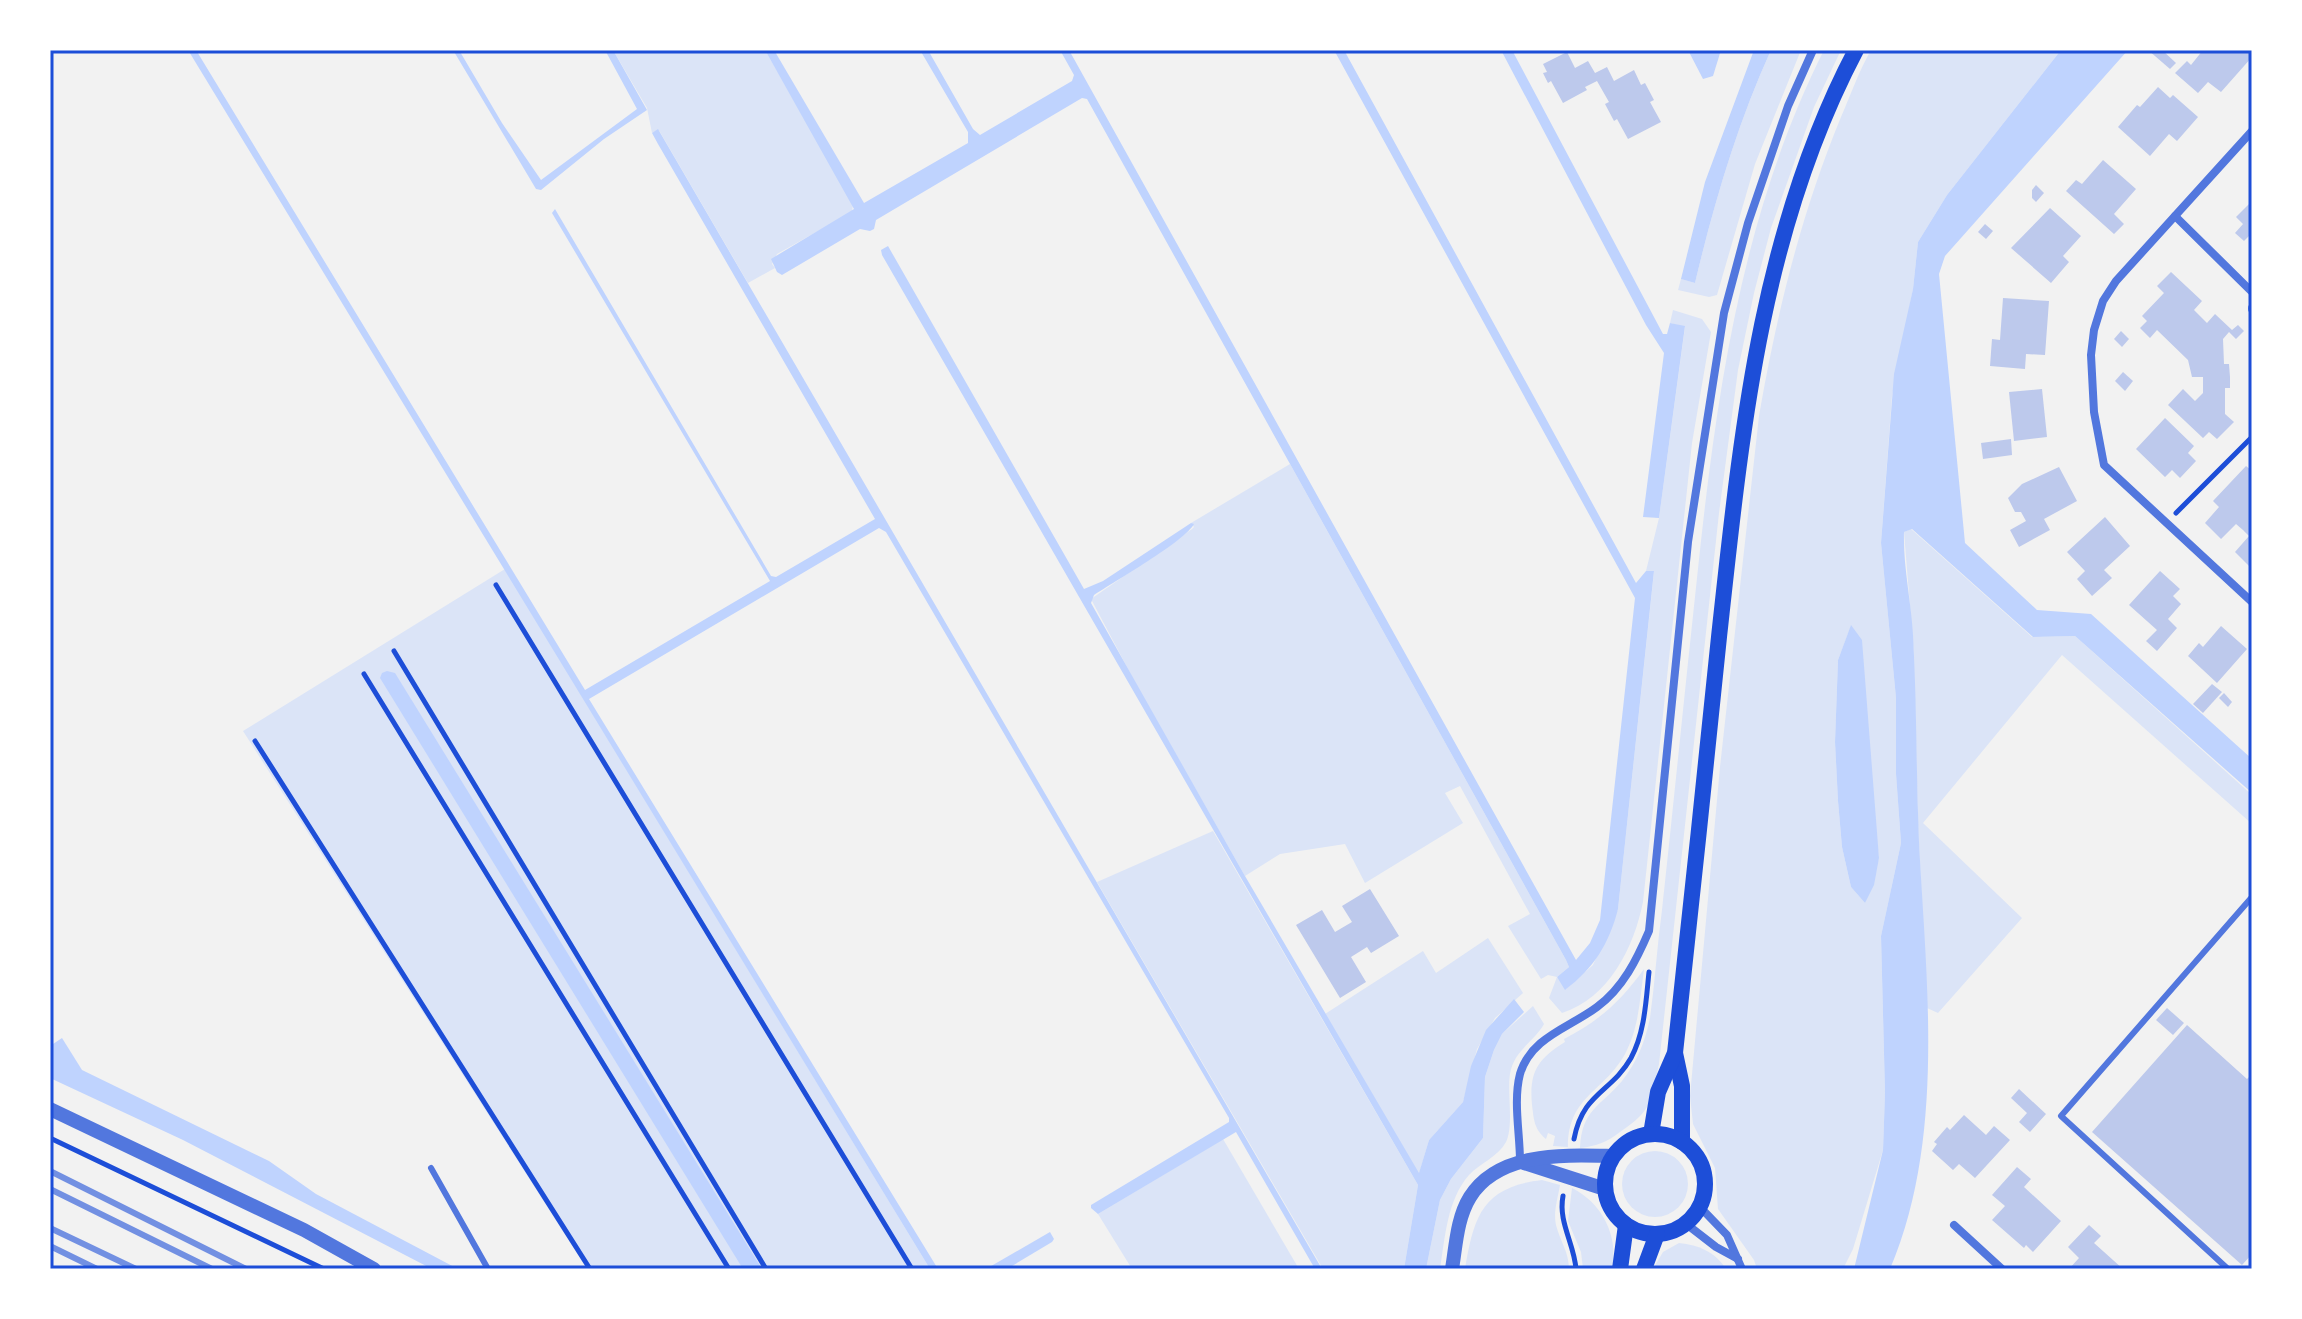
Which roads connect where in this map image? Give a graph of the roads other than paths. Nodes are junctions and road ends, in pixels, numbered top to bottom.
1 (1813, 50) edge
2 (1856, 50) edge
3 (2252, 131) edge
4 (2175, 216) junction
5 (2252, 292) edge
6 (2252, 602) edge
7 (2252, 897) edge
8 (1675, 1053) junction
9 (50, 1109) edge
10 (1651, 1134) junction
11 (1682, 1142) junction
12 (1613, 1156) junction
13 (1520, 1161) junction
14 (431, 1168) dead end
15 (1605, 1189) junction
16 (1699, 1206) junction
17 (1685, 1223) junction
18 (1626, 1225) junction
19 (1954, 1225) dead end
20 (1657, 1234) junction
21 (1740, 1264) edge
22 (374, 1269) edge
23 (488, 1269) edge
24 (1452, 1269) edge
25 (1620, 1269) edge
26 (1644, 1269) edge
27 (2002, 1269) edge
28 (2228, 1269) edge

1 - 13 street
2 - 8 main road
3 - 4 street
4 - 5 street
4 - 6 street
7 - 28 lane
8 - 10 main road
8 - 11 main road
9 - 22 street
10 - 11 main road
10 - 12 main road
11 - 16 main road
12 - 13 street
12 - 15 main road
13 - 15 street
13 - 24 street
14 - 23 lane
15 - 18 main road
16 - 17 main road
16 - 21 street
17 - 20 main road
17 - 21 street
18 - 20 main road
18 - 25 main road
19 - 27 street
20 - 26 main road

